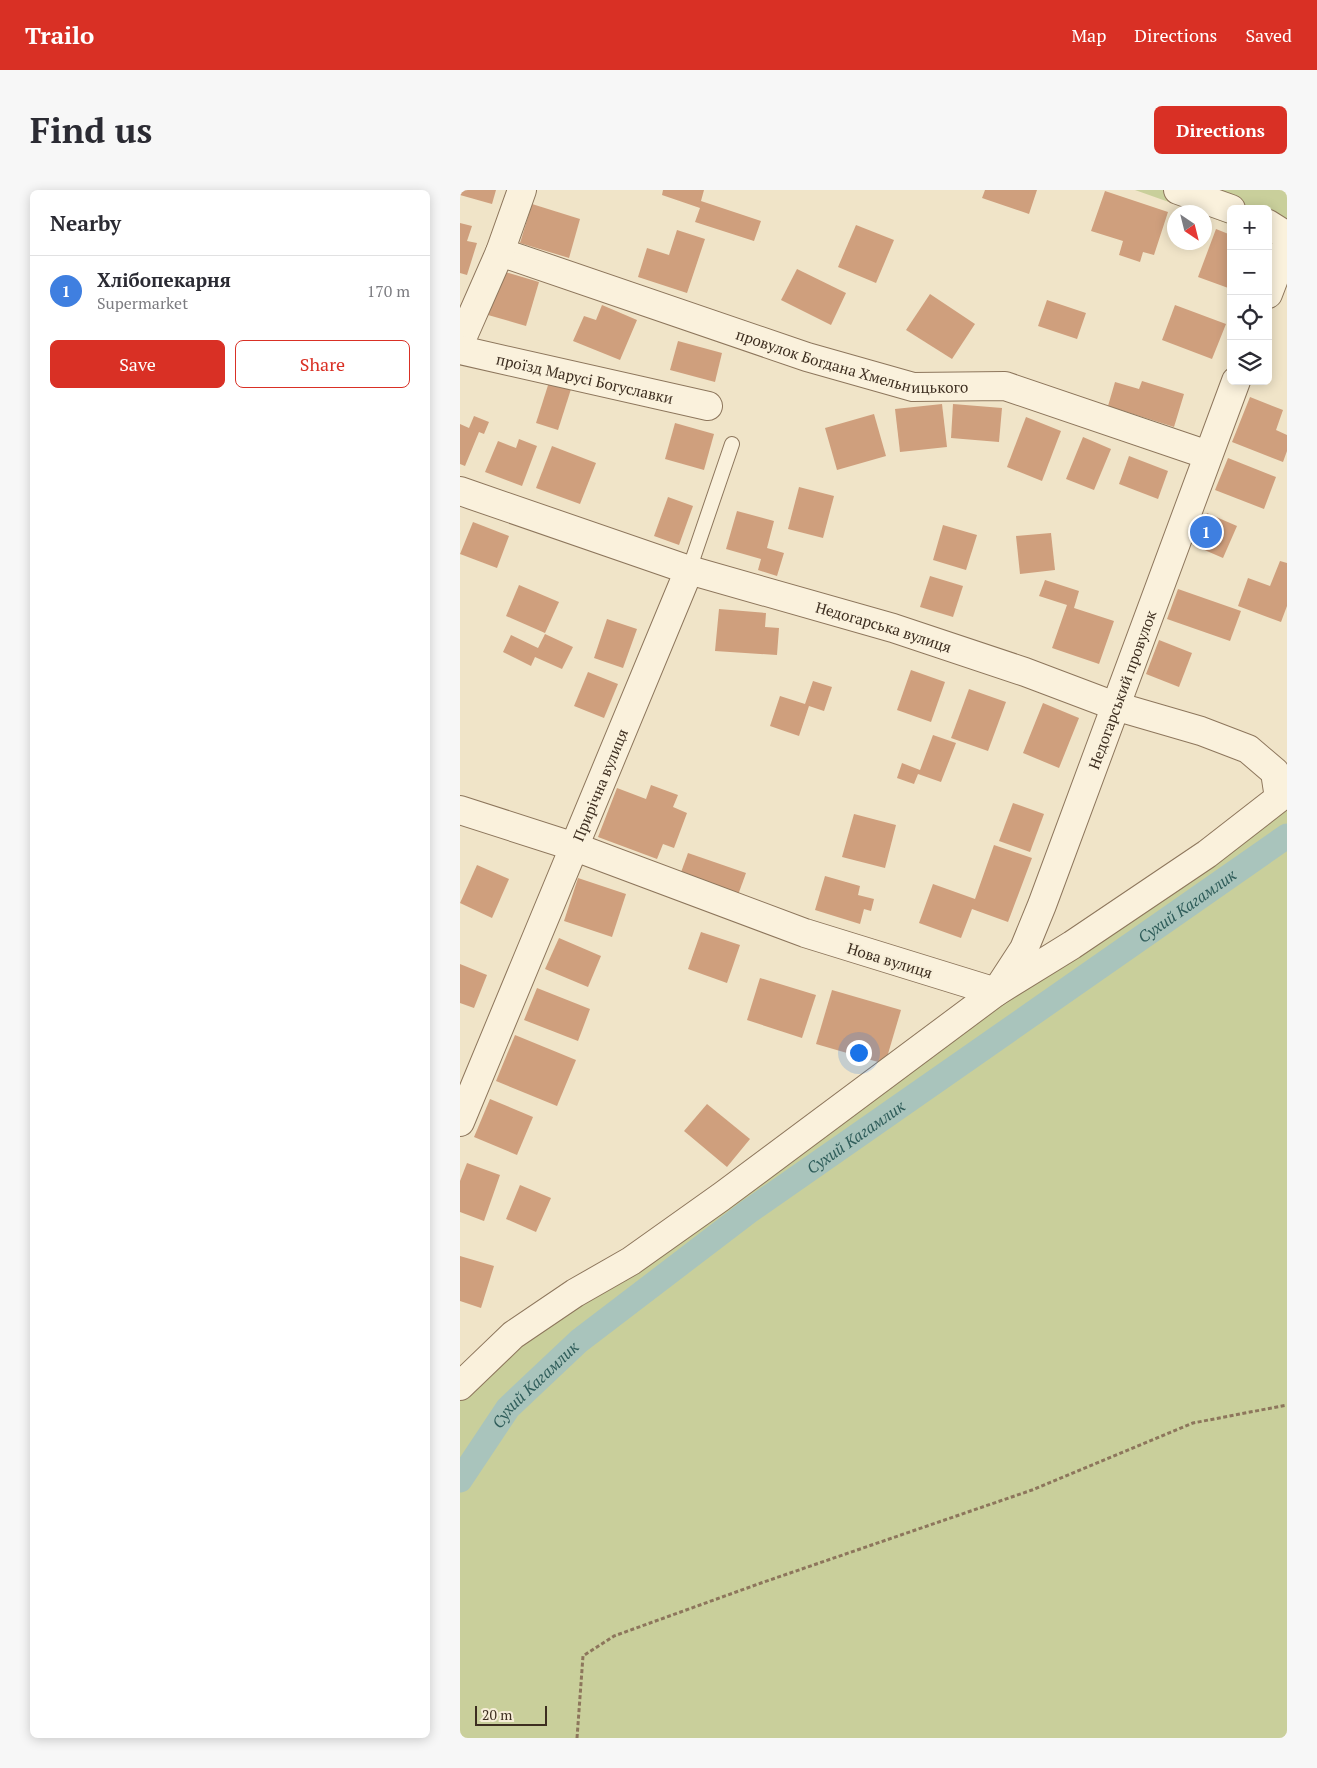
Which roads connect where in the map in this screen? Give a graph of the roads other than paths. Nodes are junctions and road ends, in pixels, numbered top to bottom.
1 (522, 190) edge
2 (1178, 190) edge
3 (1227, 208) edge
4 (1272, 227) edge
5 (1287, 236) edge
6 (1287, 244) edge
7 (500, 252) junction
8 (1272, 283) edge
9 (460, 343) edge
10 (460, 350) edge
11 (1235, 385) edge
12 (708, 406) dead end
13 (732, 444) dead end
14 (1208, 456) junction
15 (460, 491) edge
16 (689, 570) junction
17 (1115, 706) junction
18 (460, 810) edge
19 (576, 847) junction
20 (996, 992) junction
21 (460, 1122) edge
22 (460, 1386) edge

1 - 7 street
2 - 3 street
4 - 5 street
6 - 8 street
7 - 9 street
7 - 14 street, провулок Богдана Хмельницького
10 - 12 street, проїзд Марусі Богуславки
11 - 14 street, Недогарський провулок
13 - 16 lane, Прирічна вулиця
14 - 17 street, Недогарський провулок
15 - 16 street, Недогарська вулиця
16 - 17 street, Недогарська вулиця
16 - 19 street, Прирічна вулиця
17 - 20 street, Недогарський провулок
17 - 20 street, Недогарська вулиця
18 - 19 street, Нова вулиця
19 - 20 street, Нова вулиця
19 - 21 street, Прирічна вулиця
20 - 22 street

